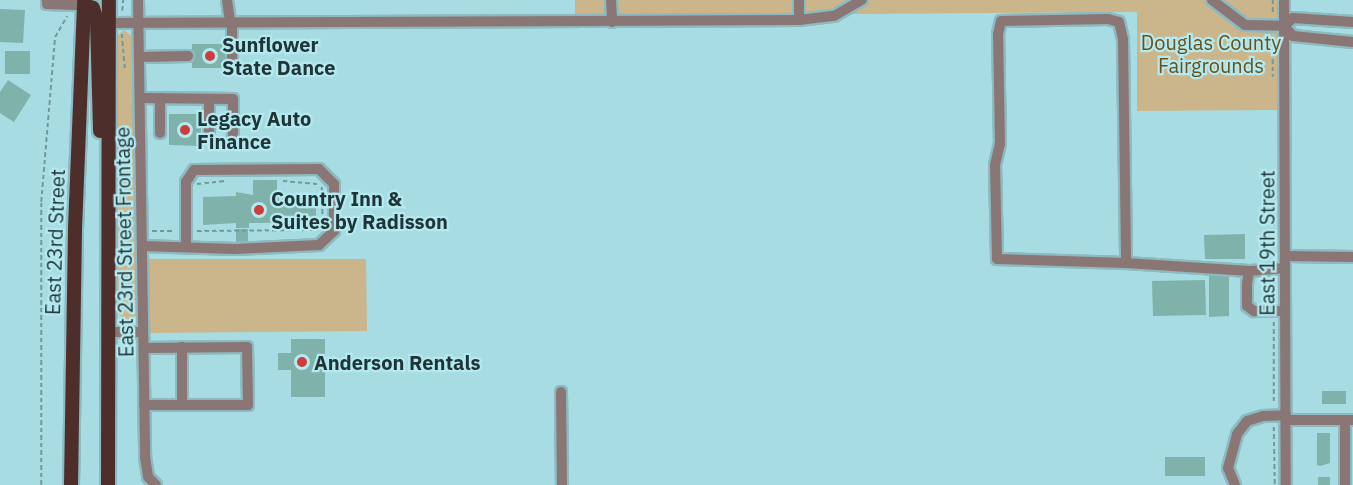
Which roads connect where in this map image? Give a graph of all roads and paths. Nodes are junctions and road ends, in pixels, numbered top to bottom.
1 (47, 0) edge
2 (108, 0) edge
3 (123, 0) edge
4 (138, 0) edge
5 (227, 0) edge
6 (612, 0) edge
7 (799, 0) edge
8 (862, 0) edge
9 (1212, 0) edge
10 (1273, 0) edge
11 (1284, 0) edge
12 (84, 2) edge
13 (68, 4) junction
14 (122, 12) dead end
15 (799, 20) junction
16 (231, 22) junction
17 (612, 22) junction
18 (1353, 22) edge
19 (109, 23) junction
20 (139, 23) junction
21 (1278, 26) junction
22 (122, 32) dead end
23 (1353, 42) edge
24 (188, 56) dead end
25 (139, 57) junction
26 (232, 67) dead end
27 (125, 69) dead end
28 (1273, 82) dead end
29 (140, 98) junction
30 (160, 98) junction
31 (209, 99) junction
32 (208, 131) dead end
33 (160, 133) dead end
34 (233, 135) dead end
35 (110, 174) junction
36 (225, 176) dead end
37 (283, 176) dead end
38 (192, 184) dead end
39 (1274, 204) dead end
40 (197, 221) dead end
41 (126, 231) dead end
42 (142, 231) junction
43 (191, 231) junction
44 (142, 246) junction
45 (191, 246) junction
46 (1285, 256) junction
47 (1353, 257) edge
48 (1126, 263) junction
49 (1279, 268) junction
50 (1250, 271) junction
51 (1280, 311) junction
52 (110, 332) junction
53 (143, 332) junction
54 (182, 347) junction
55 (144, 348) junction
56 (561, 392) dead end
57 (144, 405) junction
58 (182, 405) junction
59 (1282, 417) junction
60 (1349, 420) edge
61 (154, 484) edge
62 (41, 485) edge
63 (71, 485) edge
64 (108, 485) edge
65 (562, 485) edge
66 (1235, 485) edge
67 (1275, 485) edge
68 (1286, 485) edge
69 (1345, 485) edge

1 - 13 street
2 - 19 main road
3 - 14 path
4 - 20 street, East 23rd Street Frontage
5 - 16 street
6 - 17 street
7 - 15 street
8 - 15 street
9 - 21 street
10 - 21 path
11 - 21 street, East 19th Street
12 - 13 street
12 - 35 main road
12 - 63 main road, East 23rd Street
13 - 62 path
15 - 17 street
16 - 17 street
16 - 20 street
16 - 26 street
18 - 21 street
19 - 20 street
19 - 35 main road
20 - 25 street, East 23rd Street Frontage
21 - 23 street
21 - 28 path
21 - 46 street, East 19th Street
22 - 27 path
24 - 25 street
25 - 29 street, East 23rd Street Frontage
29 - 30 street
29 - 42 street, East 23rd Street Frontage
30 - 31 street
30 - 33 street
31 - 32 street
31 - 34 street
35 - 52 main road
36 - 38 path
37 - 43 path
39 - 49 path
40 - 43 path
41 - 42 path
42 - 43 path
42 - 44 street, East 23rd Street Frontage
43 - 45 street
43 - 45 path
43 - 45 street
44 - 45 street
44 - 53 street, East 23rd Street Frontage
46 - 47 street
46 - 49 street, East 19th Street
48 - 48 street
48 - 50 street
49 - 50 street
49 - 51 street, East 19th Street
49 - 51 path
50 - 51 street
51 - 59 street, East 19th Street
51 - 59 path
52 - 53 street
52 - 64 main road
53 - 55 street, East 23rd Street Frontage
54 - 55 street
54 - 58 street
54 - 58 street
55 - 57 street, East 23rd Street Frontage
56 - 65 street
57 - 58 street
57 - 61 street, East 23rd Street Frontage
59 - 60 street
59 - 66 street
59 - 67 path
59 - 68 street, East 19th Street
60 - 69 street

